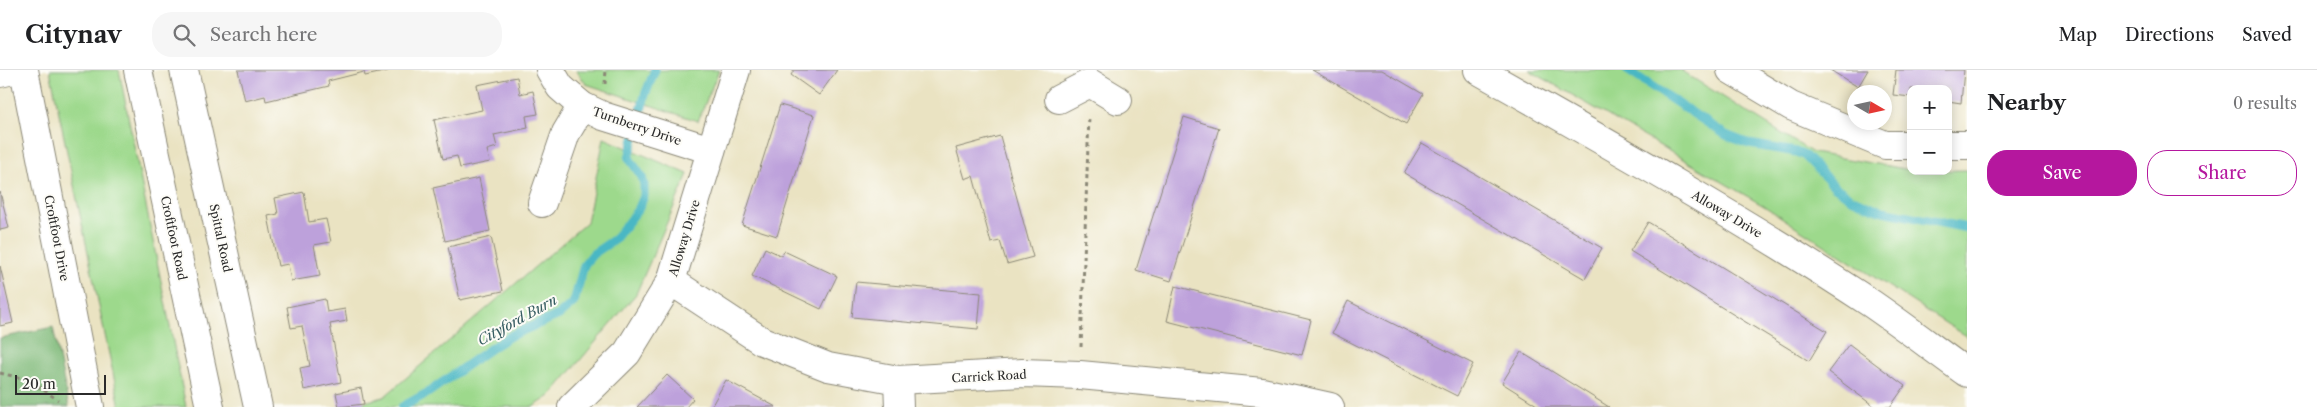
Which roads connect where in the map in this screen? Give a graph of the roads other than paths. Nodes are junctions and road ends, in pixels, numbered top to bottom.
1 (13, 70) edge
2 (24, 70) edge
3 (138, 70) edge
4 (184, 70) edge
5 (550, 70) edge
6 (736, 70) edge
7 (1478, 70) edge
8 (1731, 70) edge
9 (0, 73) edge
10 (1091, 77) edge
11 (1059, 99) dead end
12 (1118, 100) dead end
13 (582, 106) junction
14 (1907, 145) edge
15 (1952, 145) edge
16 (1967, 145) edge
17 (711, 150) junction
18 (542, 203) dead end
19 (671, 281) junction
20 (1967, 373) edge
21 (898, 380) junction
22 (90, 407) edge
23 (210, 407) edge
24 (258, 407) edge
25 (572, 407) edge
26 (899, 407) edge
27 (1330, 407) edge

1 - 9 street
2 - 22 street, Croftfoot Drive
3 - 23 street, Croftfoot Road
4 - 24 street, Spittal Road
5 - 13 street, Turnberry Drive
6 - 17 street, Alloway Drive
7 - 20 street, Alloway Drive
8 - 14 street
10 - 11 street
10 - 12 street
13 - 17 street, Turnberry Drive
13 - 18 street
15 - 16 street
17 - 19 street, Alloway Drive
19 - 21 street, Carrick Road
19 - 25 street, Alloway Drive
21 - 26 street
21 - 27 street, Carrick Road

